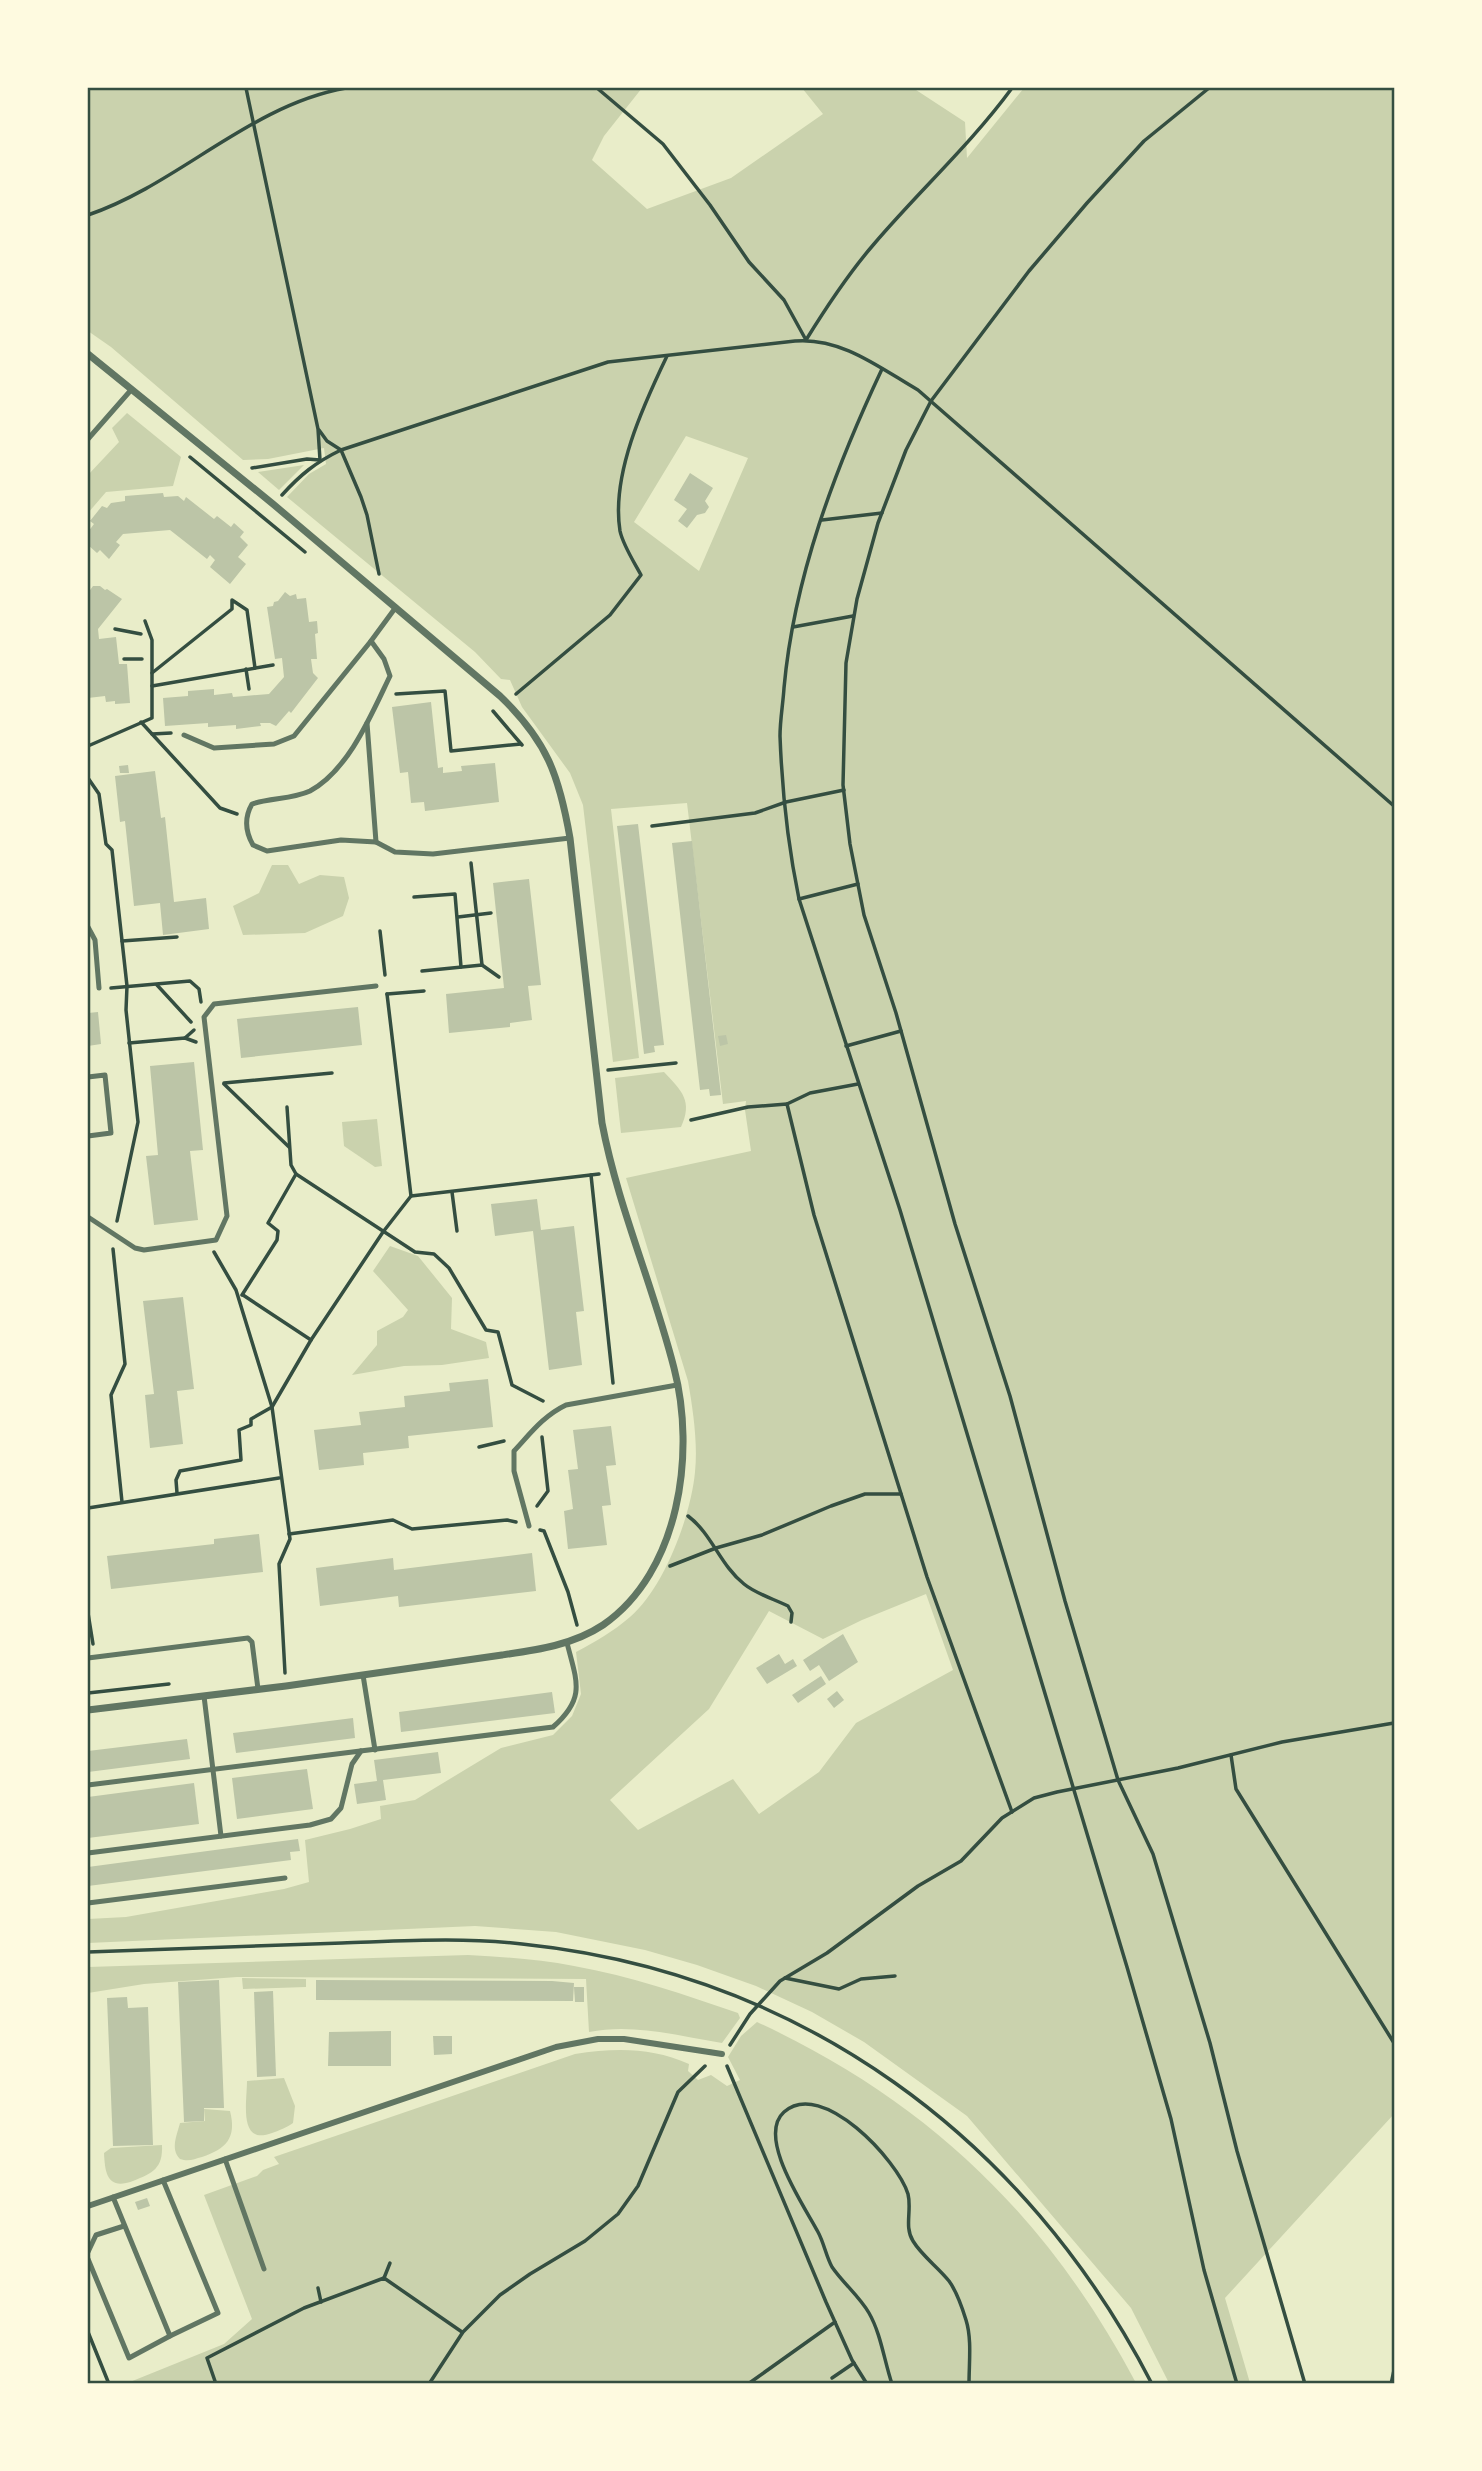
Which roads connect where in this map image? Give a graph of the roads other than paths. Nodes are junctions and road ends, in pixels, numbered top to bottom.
1 (88, 354) edge
2 (131, 390) junction
3 (88, 439) edge
4 (396, 607) junction
5 (371, 641) junction
6 (368, 723) junction
7 (184, 735) dead end
8 (570, 838) junction
9 (376, 842) junction
10 (88, 927) edge
11 (376, 986) dead end
12 (100, 988) dead end
13 (88, 1077) edge
14 (88, 1136) edge
15 (88, 1217) edge
16 (677, 1385) junction
17 (529, 1526) road end
18 (567, 1643) junction
19 (88, 1658) edge
20 (363, 1675) junction
21 (258, 1689) junction
22 (204, 1696) junction
23 (88, 1703) edge
24 (88, 1710) edge
25 (375, 1750) junction
26 (361, 1751) junction
27 (213, 1770) junction
28 (88, 1785) edge
29 (221, 1836) junction
30 (88, 1853) edge
31 (285, 1878) dead end
32 (88, 1903) edge
33 (722, 2054) road end
34 (225, 2159) junction
35 (163, 2180) junction
36 (113, 2197) junction
37 (88, 2206) edge
38 (124, 2226) junction
39 (88, 2252) edge
40 (88, 2259) edge
41 (264, 2269) dead end
42 (170, 2336) junction

1 - 2 street
2 - 3 lane
2 - 4 street
4 - 5 lane
4 - 8 street
5 - 6 lane
5 - 7 lane
6 - 9 lane
6 - 9 lane
8 - 9 lane
8 - 16 street
10 - 12 lane
11 - 15 lane
13 - 14 lane
16 - 17 lane
16 - 18 street
18 - 20 street
18 - 25 lane
19 - 21 lane
20 - 21 street
20 - 25 lane
21 - 22 street
22 - 24 street
22 - 27 lane
23 - 24 lane
25 - 26 lane
26 - 27 lane
26 - 29 lane
27 - 28 lane
27 - 29 lane
29 - 30 lane
31 - 32 lane
33 - 34 street
34 - 35 street
34 - 41 lane
35 - 36 street
35 - 42 lane
36 - 37 street
36 - 38 lane
38 - 39 lane
38 - 42 lane
40 - 42 lane

